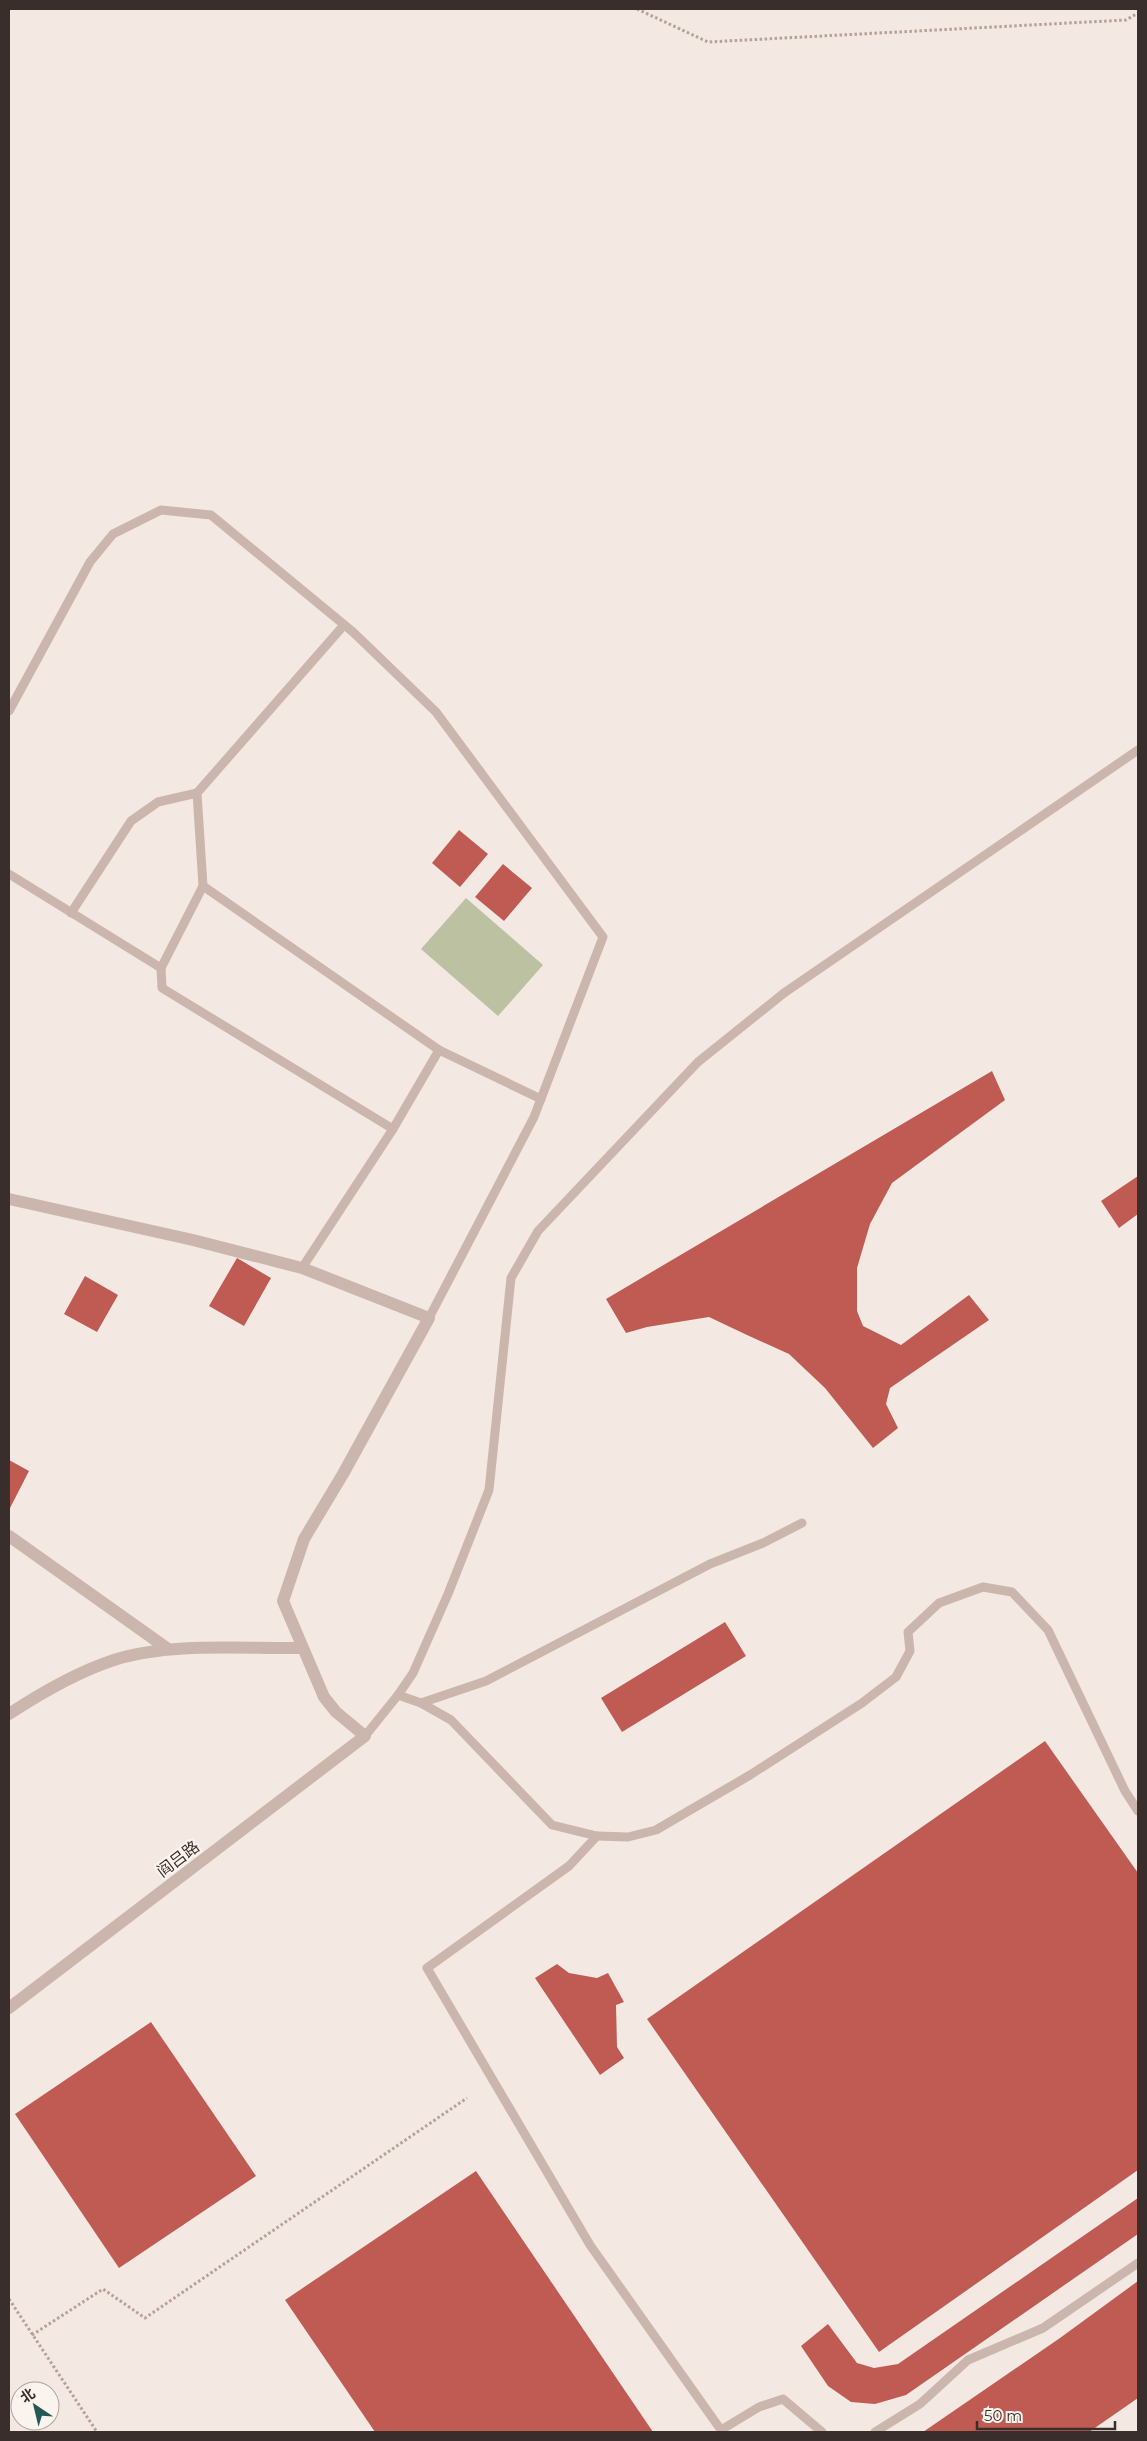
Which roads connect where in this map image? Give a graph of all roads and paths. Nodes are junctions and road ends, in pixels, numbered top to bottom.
1 (636, 9) edge
2 (1138, 13) edge
3 (344, 625) junction
4 (9, 711) edge
5 (1138, 750) edge
6 (197, 793) junction
7 (9, 874) edge
8 (203, 886) junction
9 (71, 913) junction
10 (160, 968) junction
11 (439, 1050) junction
12 (541, 1099) junction
13 (393, 1129) junction
14 (9, 1200) edge
15 (302, 1268) junction
16 (429, 1318) junction
17 (802, 1523) dead end
18 (9, 1536) edge
19 (301, 1648) junction
20 (168, 1649) junction
21 (398, 1695) junction
22 (422, 1703) junction
23 (9, 1714) edge
24 (365, 1736) junction
25 (1138, 1811) edge
26 (596, 1836) junction
27 (9, 2008) edge
28 (467, 2098) dead end
29 (1138, 2263) edge
30 (9, 2299) edge
31 (32, 2334) junction
32 (97, 2432) edge
33 (822, 2432) edge
34 (875, 2432) edge

1 - 2 path
3 - 4 lane
3 - 6 lane
3 - 12 lane
5 - 21 lane
6 - 8 lane
6 - 9 lane
7 - 9 lane
8 - 10 lane
8 - 11 lane
9 - 10 lane
10 - 13 lane
11 - 12 lane
11 - 13 lane
12 - 16 lane
13 - 15 lane
14 - 15 street
15 - 16 street
16 - 19 street
17 - 22 lane
18 - 20 street
19 - 20 street
19 - 24 street
20 - 23 street
21 - 22 lane
21 - 24 lane
22 - 26 lane
24 - 27 street, 阎吕路
25 - 26 lane
26 - 33 lane
28 - 31 path
29 - 34 lane
30 - 31 path
31 - 32 path

